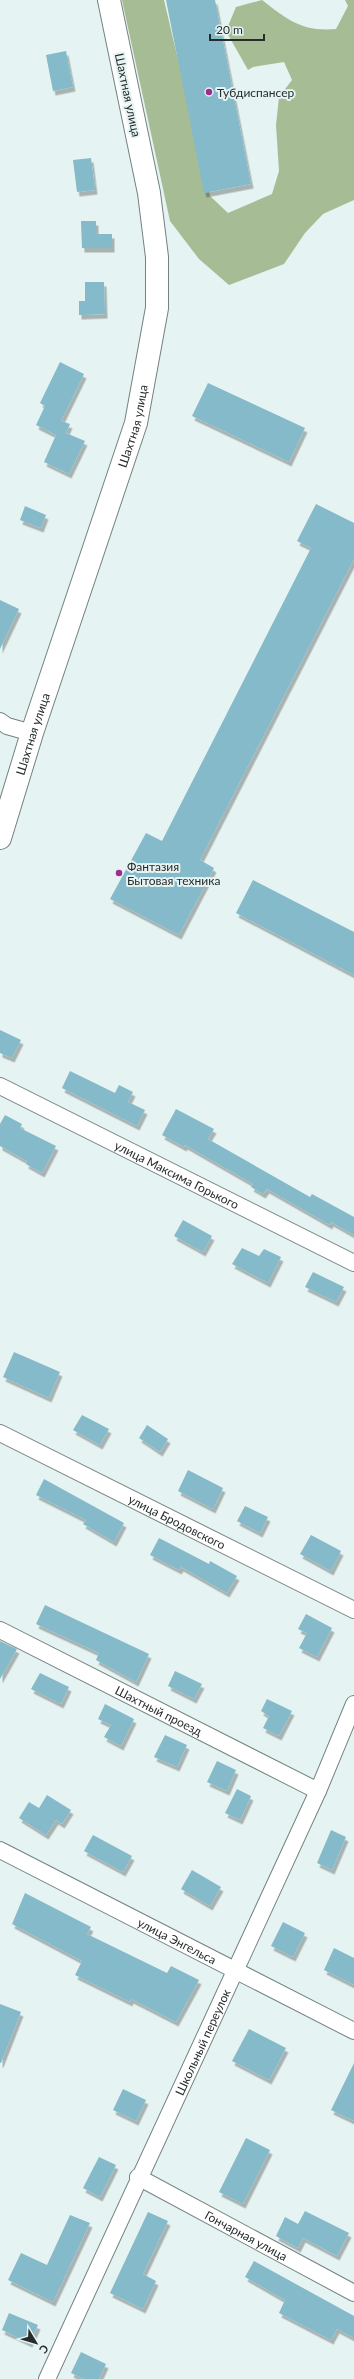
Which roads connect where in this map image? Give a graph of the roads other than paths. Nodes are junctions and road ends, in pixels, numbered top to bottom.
1 (109, 0) edge
2 (0, 721) edge
3 (32, 733) junction
4 (0, 838) edge
5 (0, 1086) edge
6 (354, 1263) edge
7 (0, 1433) edge
8 (354, 1610) edge
9 (0, 1630) edge
10 (354, 1704) edge
11 (318, 1791) junction
12 (0, 1850) edge
13 (234, 1972) junction
14 (354, 2031) edge
15 (138, 2177) junction
16 (354, 2293) edge
17 (47, 2379) edge

1 - 3 main road, Шахтная улица
2 - 3 street
3 - 4 main road, Шахтная улица
5 - 6 street, улица Максима Горького
7 - 8 street, улица Бродовского
9 - 11 street, Шахтный проезд
10 - 11 street, Школьный переулок
11 - 13 street, Школьный переулок
12 - 13 street, улица Энгельса
13 - 14 street, улица Энгельса
13 - 15 street, Школьный переулок
15 - 16 street, Гончарная улица
15 - 17 street, Школьный переулок

